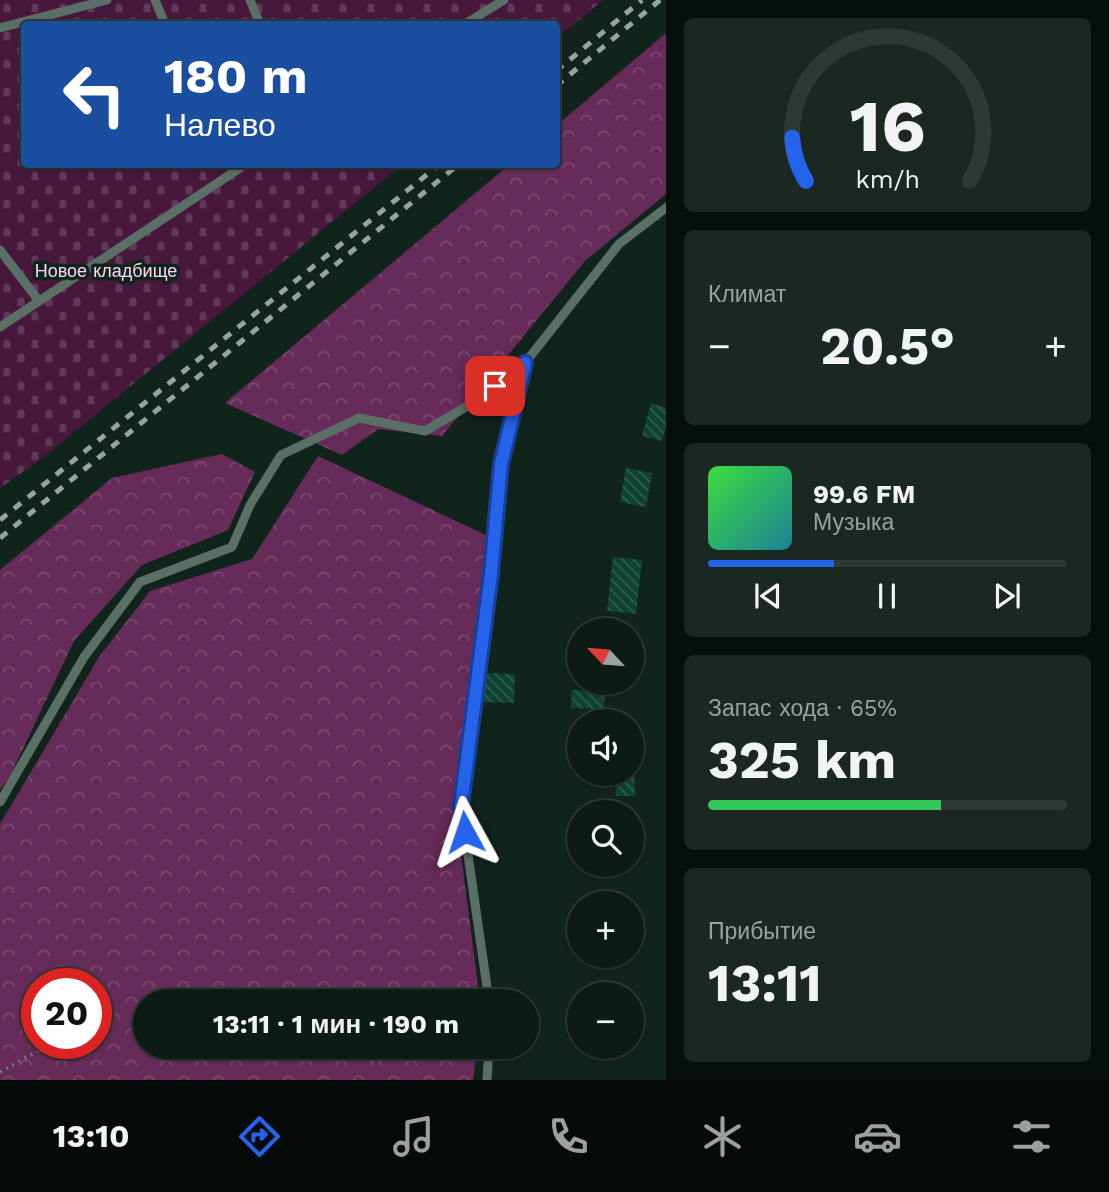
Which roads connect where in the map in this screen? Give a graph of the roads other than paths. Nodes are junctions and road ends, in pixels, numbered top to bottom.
1 (107, 0) edge
2 (155, 0) edge
3 (250, 0) edge
4 (504, 0) edge
5 (27, 21) edge
6 (164, 21) edge
7 (259, 21) edge
8 (471, 21) edge
9 (21, 23) edge
10 (0, 28) edge
11 (239, 168) edge
12 (666, 206) edge
13 (0, 250) edge
14 (39, 301) junction
15 (0, 327) edge
16 (525, 363) junction
17 (0, 802) edge
18 (487, 989) edge
19 (488, 1059) edge
20 (487, 1080) edge

1 - 5 lane
2 - 6 lane
3 - 7 lane
4 - 8 lane
9 - 10 lane
11 - 14 lane
12 - 16 lane
13 - 14 lane
14 - 15 lane
16 - 17 lane
16 - 18 lane
19 - 20 lane

